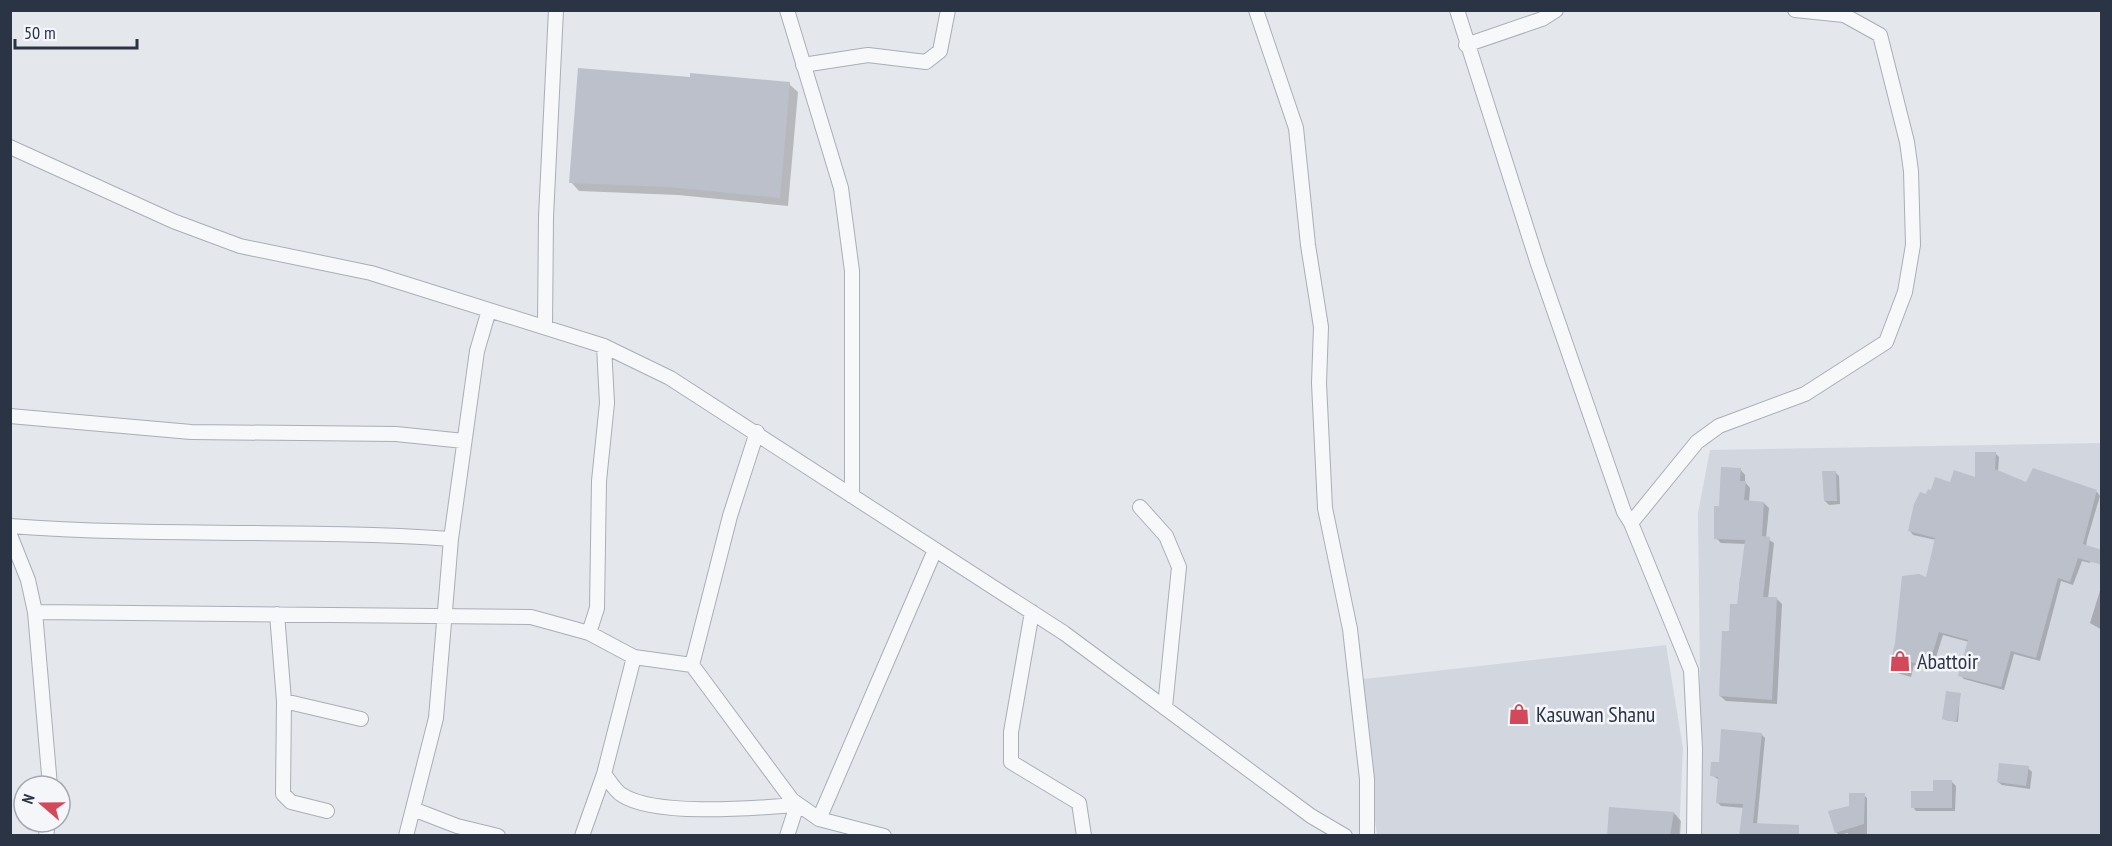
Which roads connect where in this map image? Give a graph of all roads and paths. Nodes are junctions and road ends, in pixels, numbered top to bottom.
1 (556, 10) edge
2 (786, 10) edge
3 (948, 10) edge
4 (1256, 10) edge
5 (1457, 10) edge
6 (1556, 10) edge
7 (1795, 10) edge
8 (1466, 45) junction
9 (803, 65) junction
10 (10, 147) edge
11 (489, 310) junction
12 (544, 327) junction
13 (604, 346) junction
14 (10, 416) edge
15 (757, 432) junction
16 (464, 441) junction
17 (852, 496) junction
18 (1140, 507) dead end
19 (1631, 523) junction
20 (10, 526) edge
21 (10, 536) edge
22 (451, 538) junction
23 (935, 550) junction
24 (35, 612) junction
25 (1032, 612) junction
26 (278, 614) junction
27 (443, 614) junction
28 (589, 633) junction
29 (634, 657) junction
30 (692, 665) junction
31 (284, 701) junction
32 (1165, 707) junction
33 (361, 719) dead end
34 (49, 774) edge
35 (604, 774) junction
36 (797, 805) junction
37 (413, 809) junction
38 (327, 811) dead end
39 (819, 819) junction
40 (406, 836) edge
41 (498, 836) edge
42 (582, 836) edge
43 (787, 836) edge
44 (884, 836) edge
45 (1084, 836) edge
46 (1345, 836) edge
47 (1367, 836) edge
48 (1694, 836) edge

1 - 12 street
2 - 9 street
3 - 9 street
4 - 47 street
5 - 8 street
6 - 8 street
7 - 19 street
8 - 19 street
9 - 17 street
10 - 11 street
11 - 12 street
11 - 16 street
12 - 13 street
13 - 15 street
13 - 28 street
14 - 16 street
15 - 17 street
15 - 30 street
16 - 22 street
17 - 23 street
18 - 32 street
19 - 48 street
20 - 22 street
21 - 24 street
22 - 27 street
23 - 25 street
23 - 39 street
24 - 26 street
24 - 34 street
25 - 32 street
25 - 45 street
26 - 27 street
26 - 31 street
27 - 28 street
27 - 37 street
28 - 29 street
29 - 30 street
29 - 35 street
30 - 36 street
31 - 33 street
31 - 38 street
32 - 46 street
35 - 36 street
35 - 42 street
36 - 39 street
36 - 43 street
37 - 40 street
37 - 41 street
39 - 44 street

